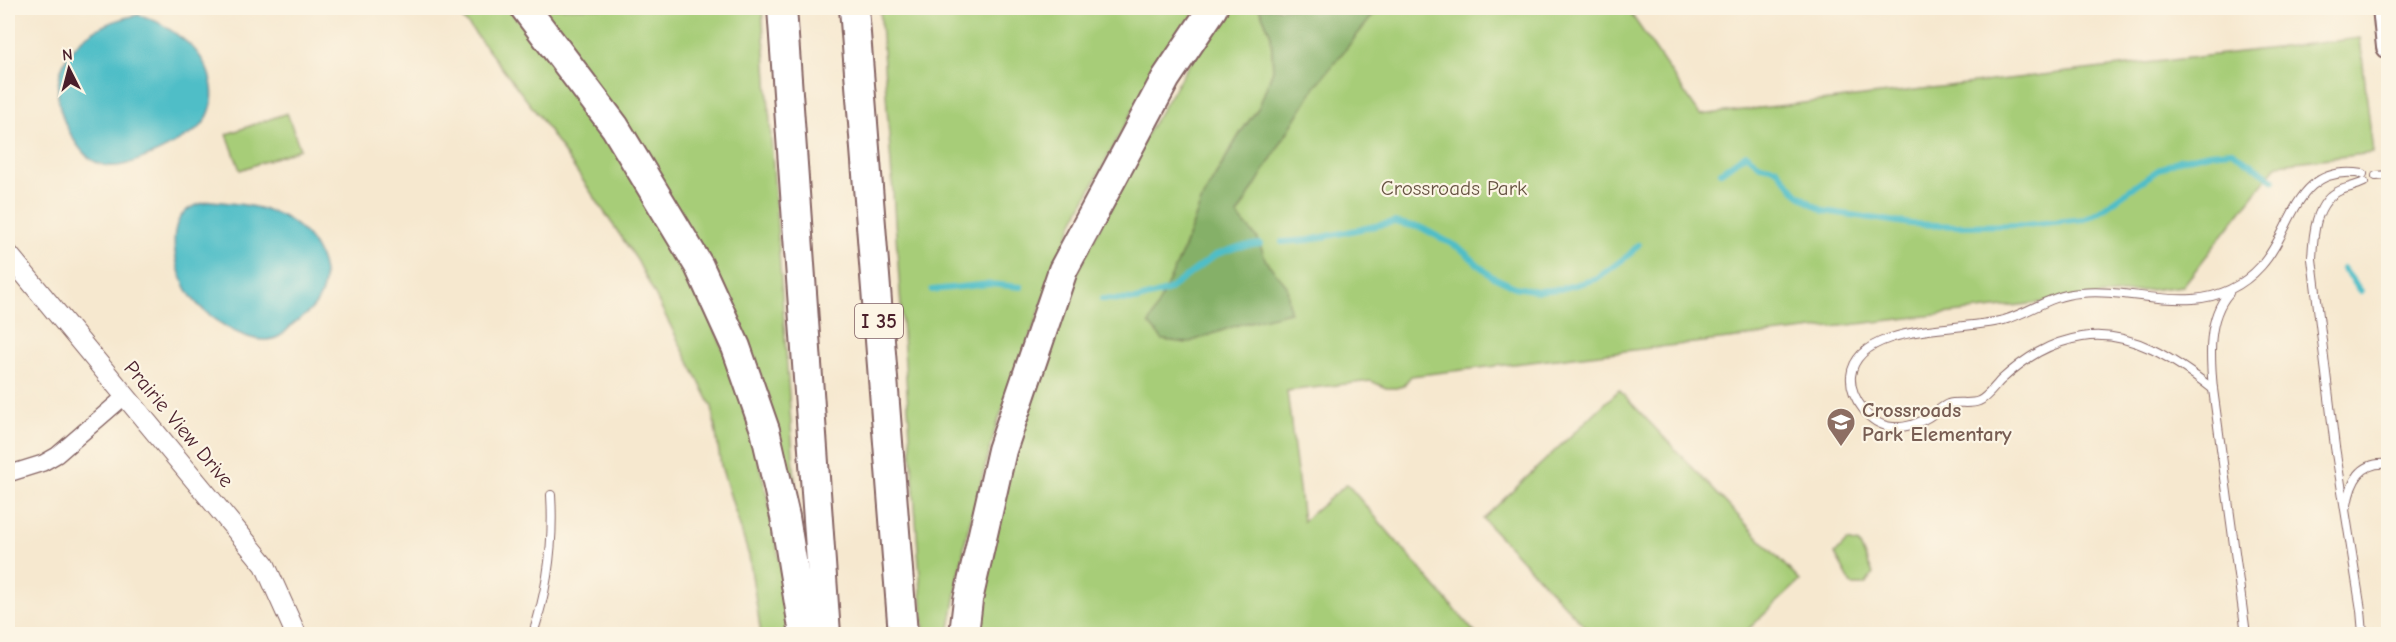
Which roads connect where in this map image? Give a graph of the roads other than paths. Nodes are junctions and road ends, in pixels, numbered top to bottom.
1 (525, 8) edge
2 (782, 8) edge
3 (854, 8) edge
4 (1213, 8) edge
5 (2384, 8) edge
6 (2388, 47) edge
7 (2388, 175) edge
8 (2376, 176) dead end
9 (8, 254) edge
10 (2232, 289) junction
11 (2213, 389) junction
12 (124, 397) junction
13 (2388, 464) edge
14 (8, 474) edge
15 (551, 495) dead end
16 (2345, 513) junction
17 (296, 634) edge
18 (533, 634) edge
19 (804, 634) edge
20 (826, 634) edge
21 (903, 634) edge
22 (964, 634) edge
23 (2246, 634) edge
24 (2363, 634) edge

1 - 19 highway
2 - 20 highway
3 - 21 highway, I 35
4 - 22 highway
5 - 6 main road
7 - 8 lane
9 - 12 street, Prairie View Drive
10 - 11 lane
10 - 11 lane
10 - 16 lane
11 - 23 lane
12 - 14 street
12 - 17 street, Prairie View Drive
13 - 16 lane
15 - 18 lane
16 - 24 lane

